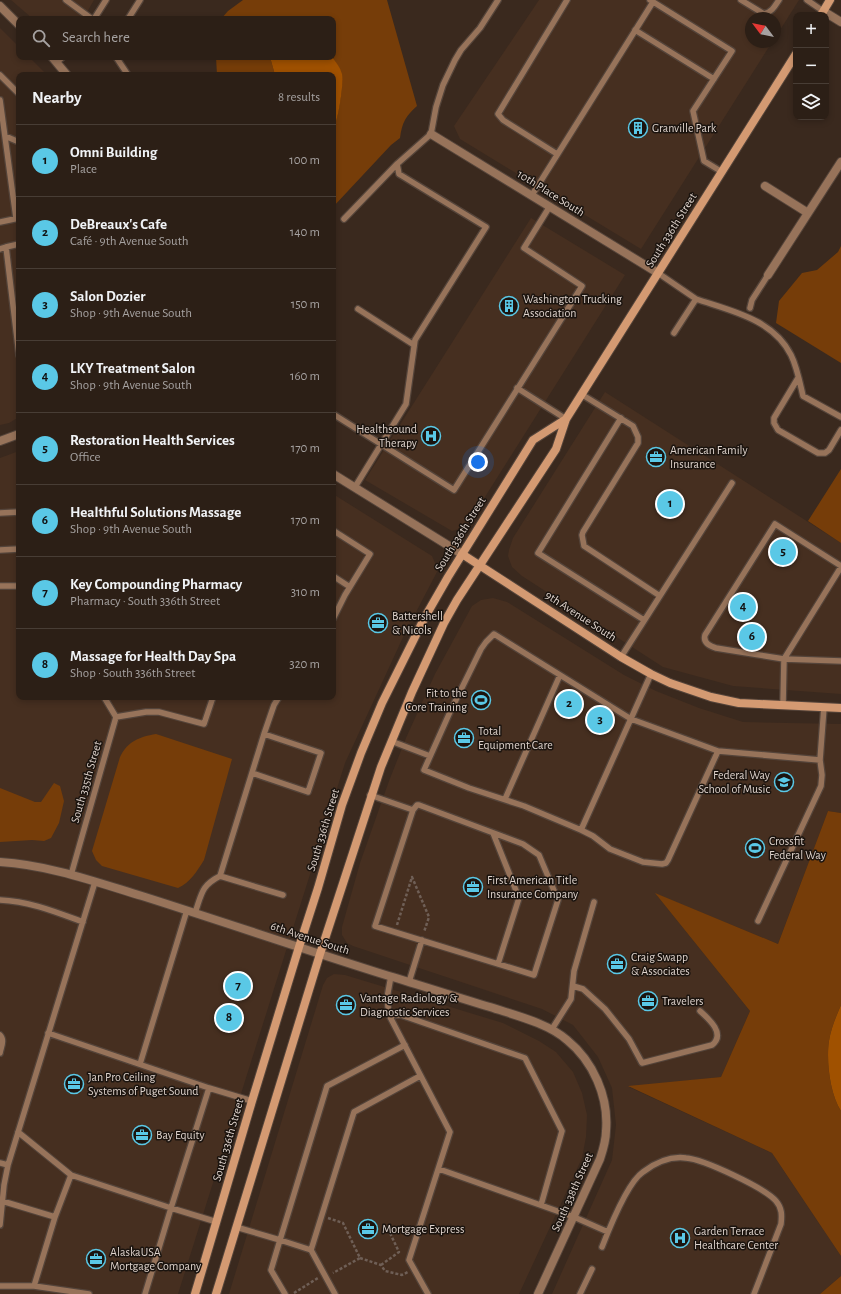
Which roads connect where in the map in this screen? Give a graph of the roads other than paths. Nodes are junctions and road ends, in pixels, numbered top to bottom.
1 (66, 0) edge
2 (106, 0) edge
3 (140, 0) edge
4 (498, 0) edge
5 (567, 0) edge
6 (741, 0) edge
7 (779, 0) edge
8 (807, 0) edge
9 (830, 0) edge
10 (651, 1) edge
11 (0, 6) edge
12 (821, 12) edge
13 (823, 12) edge
14 (89, 16) edge
15 (95, 16) edge
16 (130, 16) edge
17 (829, 16) edge
18 (16, 22) edge
19 (841, 22) edge
20 (635, 30) junction
21 (793, 59) edge
22 (58, 60) edge
23 (118, 60) edge
24 (66, 72) edge
25 (126, 72) edge
26 (0, 75) edge
27 (714, 79) junction
28 (16, 91) edge
29 (0, 100) edge
30 (431, 134) junction
31 (5, 136) junction
32 (16, 141) edge
33 (557, 154) junction
34 (841, 162) edge
35 (397, 164) junction
36 (722, 172) junction
37 (765, 186) dead end
38 (532, 195) junction
39 (16, 205) edge
40 (550, 206) junction
41 (808, 213) junction
42 (16, 218) edge
43 (344, 219) dead end
44 (0, 222) edge
45 (16, 245) edge
46 (3, 248) edge
47 (658, 273) junction
48 (768, 275) joint
49 (696, 299) junction
50 (750, 308) dead end
51 (358, 310) dead end
52 (674, 333) dead end
53 (16, 335) edge
54 (414, 345) junction
55 (798, 378) junction
56 (517, 388) junction
57 (581, 394) junction
58 (336, 416) edge
59 (841, 417) edge
60 (621, 418) junction
61 (566, 419) junction
62 (841, 430) edge
63 (16, 435) edge
64 (0, 441) edge
65 (381, 445) junction
66 (336, 476) edge
67 (732, 483) dead end
68 (355, 488) junction
69 (16, 512) edge
70 (0, 513) edge
71 (336, 533) edge
72 (16, 549) edge
73 (0, 550) edge
74 (462, 554) junction
75 (480, 566) junction
76 (841, 566) edge
77 (336, 578) edge
78 (0, 586) edge
79 (16, 586) edge
80 (350, 587) junction
81 (660, 596) junction
82 (336, 613) edge
83 (644, 620) junction
84 (621, 657) junction
85 (784, 659) junction
86 (841, 661) edge
87 (651, 674) junction
88 (560, 675) junction
89 (106, 700) edge
90 (212, 700) edge
91 (277, 700) edge
92 (783, 705) junction
93 (824, 708) junction
94 (841, 708) edge
95 (116, 717) junction
96 (631, 719) junction
97 (264, 734) junction
98 (391, 740) junction
99 (718, 751) junction
100 (430, 756) junction
101 (820, 760) junction
102 (252, 773) junction
103 (370, 796) junction
104 (505, 799) junction
105 (413, 810) junction
106 (581, 830) junction
107 (492, 833) junction
108 (0, 862) edge
109 (71, 875) junction
110 (220, 876) junction
111 (95, 882) junction
112 (283, 895) dead end
113 (0, 900) edge
114 (594, 902) dead end
115 (191, 911) junction
116 (758, 921) dead end
117 (83, 922) junction
118 (422, 940) junction
119 (299, 947) junction
120 (320, 954) junction
121 (498, 964) junction
122 (391, 976) junction
123 (409, 982) junction
124 (573, 986) junction
125 (700, 1011) dead end
126 (389, 1014) junction
127 (552, 1030) junction
128 (48, 1033) junction
129 (0, 1035) edge
130 (405, 1045) junction
131 (0, 1053) edge
132 (140, 1064) junction
133 (594, 1072) joint
134 (420, 1076) junction
135 (209, 1088) junction
136 (252, 1101) junction
137 (18, 1132) junction
138 (0, 1163) edge
139 (8, 1165) junction
140 (439, 1169) junction
141 (71, 1175) junction
142 (2, 1185) edge
143 (2, 1201) junction
144 (541, 1205) junction
145 (172, 1208) junction
146 (574, 1217) junction
147 (55, 1218) junction
148 (217, 1222) junction
149 (0, 1225) edge
150 (236, 1227) junction
151 (608, 1232) junction
152 (280, 1240) junction
153 (602, 1247) dead end
154 (311, 1250) junction
155 (592, 1269) dead end
156 (0, 1286) edge
157 (34, 1286) junction
158 (89, 1294) edge
159 (145, 1294) edge
160 (195, 1294) edge
161 (216, 1294) edge
162 (285, 1294) edge
163 (335, 1294) edge
164 (428, 1294) edge
165 (538, 1294) edge
166 (580, 1294) edge
167 (754, 1294) edge

1 - 14 lane
2 - 15 lane
3 - 16 lane
4 - 30 lane
5 - 33 lane
6 - 7 lane
8 - 12 lane
9 - 13 main road
10 - 20 lane
10 - 27 lane
11 - 18 street
17 - 19 street
20 - 27 lane
20 - 33 lane
21 - 36 main road, South 336th Street
22 - 24 street
23 - 25 lane
26 - 28 lane
27 - 36 lane
29 - 31 lane
30 - 35 lane
30 - 38 street, 10th Place South
31 - 32 lane
31 - 39 lane
33 - 38 lane
34 - 41 street
35 - 43 lane
35 - 54 lane
36 - 47 main road, South 336th Street
37 - 41 street
38 - 40 street, 10th Place South
40 - 47 street, 10th Place South
40 - 56 lane
41 - 48 street
42 - 44 lane
45 - 46 lane
46 - 53 lane
47 - 49 lane
47 - 57 main road, South 336th Street
48 - 50 lane
49 - 52 lane
49 - 55 lane
51 - 54 lane
54 - 65 lane
55 - 59 lane
55 - 62 lane
56 - 61 lane
56 - 65 lane
57 - 60 lane
57 - 61 main road, South 336th Street
58 - 65 lane
60 - 81 lane
60 - 83 lane
61 - 74 main road, South 336th Street
61 - 75 main road, South 336th Street
63 - 64 street
65 - 68 lane
66 - 68 street, 9th Avenue South
67 - 81 lane
68 - 74 street, 9th Avenue South
69 - 70 lane
71 - 80 lane
72 - 73 lane
74 - 75 main road, 9th Avenue South
74 - 119 main road, South 336th Street
75 - 84 main road, 9th Avenue South
75 - 98 main road, South 336th Street
76 - 85 lane
76 - 85 lane
77 - 80 lane
78 - 79 lane
80 - 82 lane
81 - 83 lane
83 - 84 lane
84 - 87 main road, 9th Avenue South
85 - 86 lane
85 - 92 lane
87 - 92 main road, 9th Avenue South
87 - 96 lane
88 - 96 lane
88 - 100 lane
88 - 104 lane
89 - 95 lane
90 - 95 lane
91 - 97 lane
92 - 93 main road, 9th Avenue South
93 - 94 main road, 9th Avenue South
93 - 101 lane
95 - 109 lane, South 335th Street
96 - 99 lane
96 - 106 lane
97 - 102 lane
97 - 102 lane
98 - 100 lane
98 - 103 main road, South 336th Street
99 - 101 lane
99 - 106 lane
100 - 104 lane
101 - 116 lane
102 - 110 lane
103 - 105 lane
103 - 120 main road, South 336th Street
104 - 106 lane
105 - 107 lane
105 - 118 lane
107 - 121 lane
107 - 121 lane
108 - 109 street, 6th Avenue South
109 - 111 street, 6th Avenue South
110 - 112 lane
110 - 115 lane
111 - 115 street, 6th Avenue South
111 - 117 lane
113 - 117 lane
114 - 124 lane
115 - 119 street, 6th Avenue South
115 - 132 lane
117 - 128 lane
118 - 121 lane
118 - 123 lane
119 - 120 street, 6th Avenue South
119 - 136 main road, South 336th Street
120 - 122 street, 6th Avenue South
120 - 150 main road, South 336th Street
122 - 123 street, 6th Avenue South
122 - 126 lane
123 - 127 street, 6th Avenue South
124 - 125 lane
124 - 127 lane
126 - 130 lane
126 - 144 lane
127 - 133 street, 6th Avenue South
128 - 132 lane
128 - 137 lane
129 - 131 lane
130 - 134 lane
130 - 152 lane
132 - 135 lane
133 - 146 street, South 338th Street
134 - 140 lane
134 - 154 lane
135 - 136 lane
135 - 145 lane
136 - 148 main road, South 336th Street
137 - 139 lane
137 - 141 lane
138 - 139 lane
139 - 142 lane
140 - 144 lane
140 - 164 lane
141 - 145 lane
141 - 147 lane
142 - 143 lane
143 - 147 lane
143 - 149 lane
144 - 146 lane
145 - 148 lane
145 - 159 lane
146 - 151 lane
146 - 165 street, South 338th Street
147 - 157 lane
148 - 160 main road, South 336th Street
150 - 152 lane
150 - 161 main road, South 336th Street
151 - 153 lane
151 - 167 lane
152 - 154 lane
152 - 162 lane
154 - 163 lane
155 - 166 lane
156 - 157 lane
157 - 158 lane

